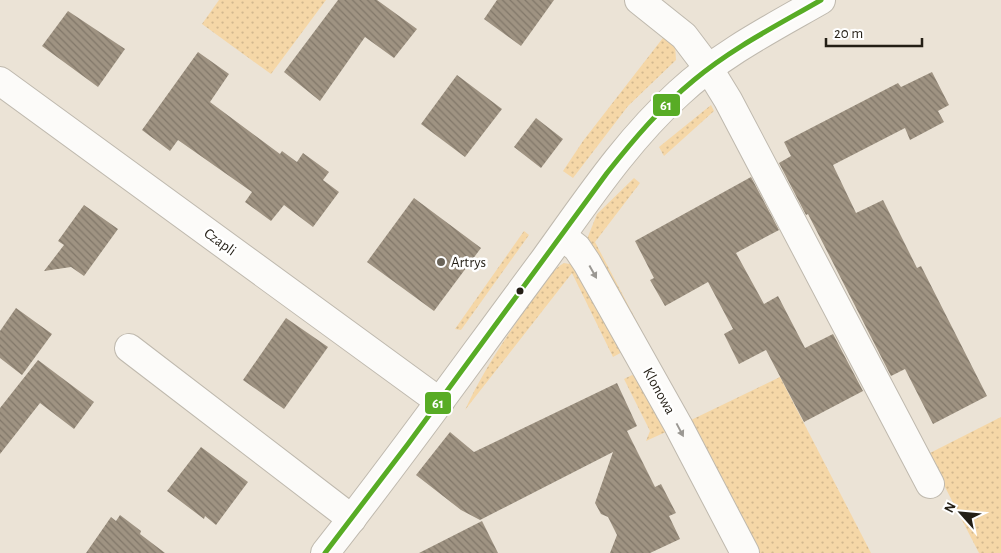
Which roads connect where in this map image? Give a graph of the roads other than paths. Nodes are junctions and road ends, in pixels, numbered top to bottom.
1 (639, 0) edge
2 (821, 0) edge
3 (708, 69) junction
4 (0, 81) edge
5 (562, 236) junction
6 (129, 348) dead end
7 (440, 402) junction
8 (930, 484) dead end
9 (352, 519) junction
10 (325, 553) edge
11 (745, 553) edge

1 - 3 street
2 - 3 street
3 - 5 street
3 - 8 street
4 - 7 street, Czapli
5 - 7 street
5 -> 11 street, Klonowa
6 - 9 street
7 - 9 street
9 - 10 street

